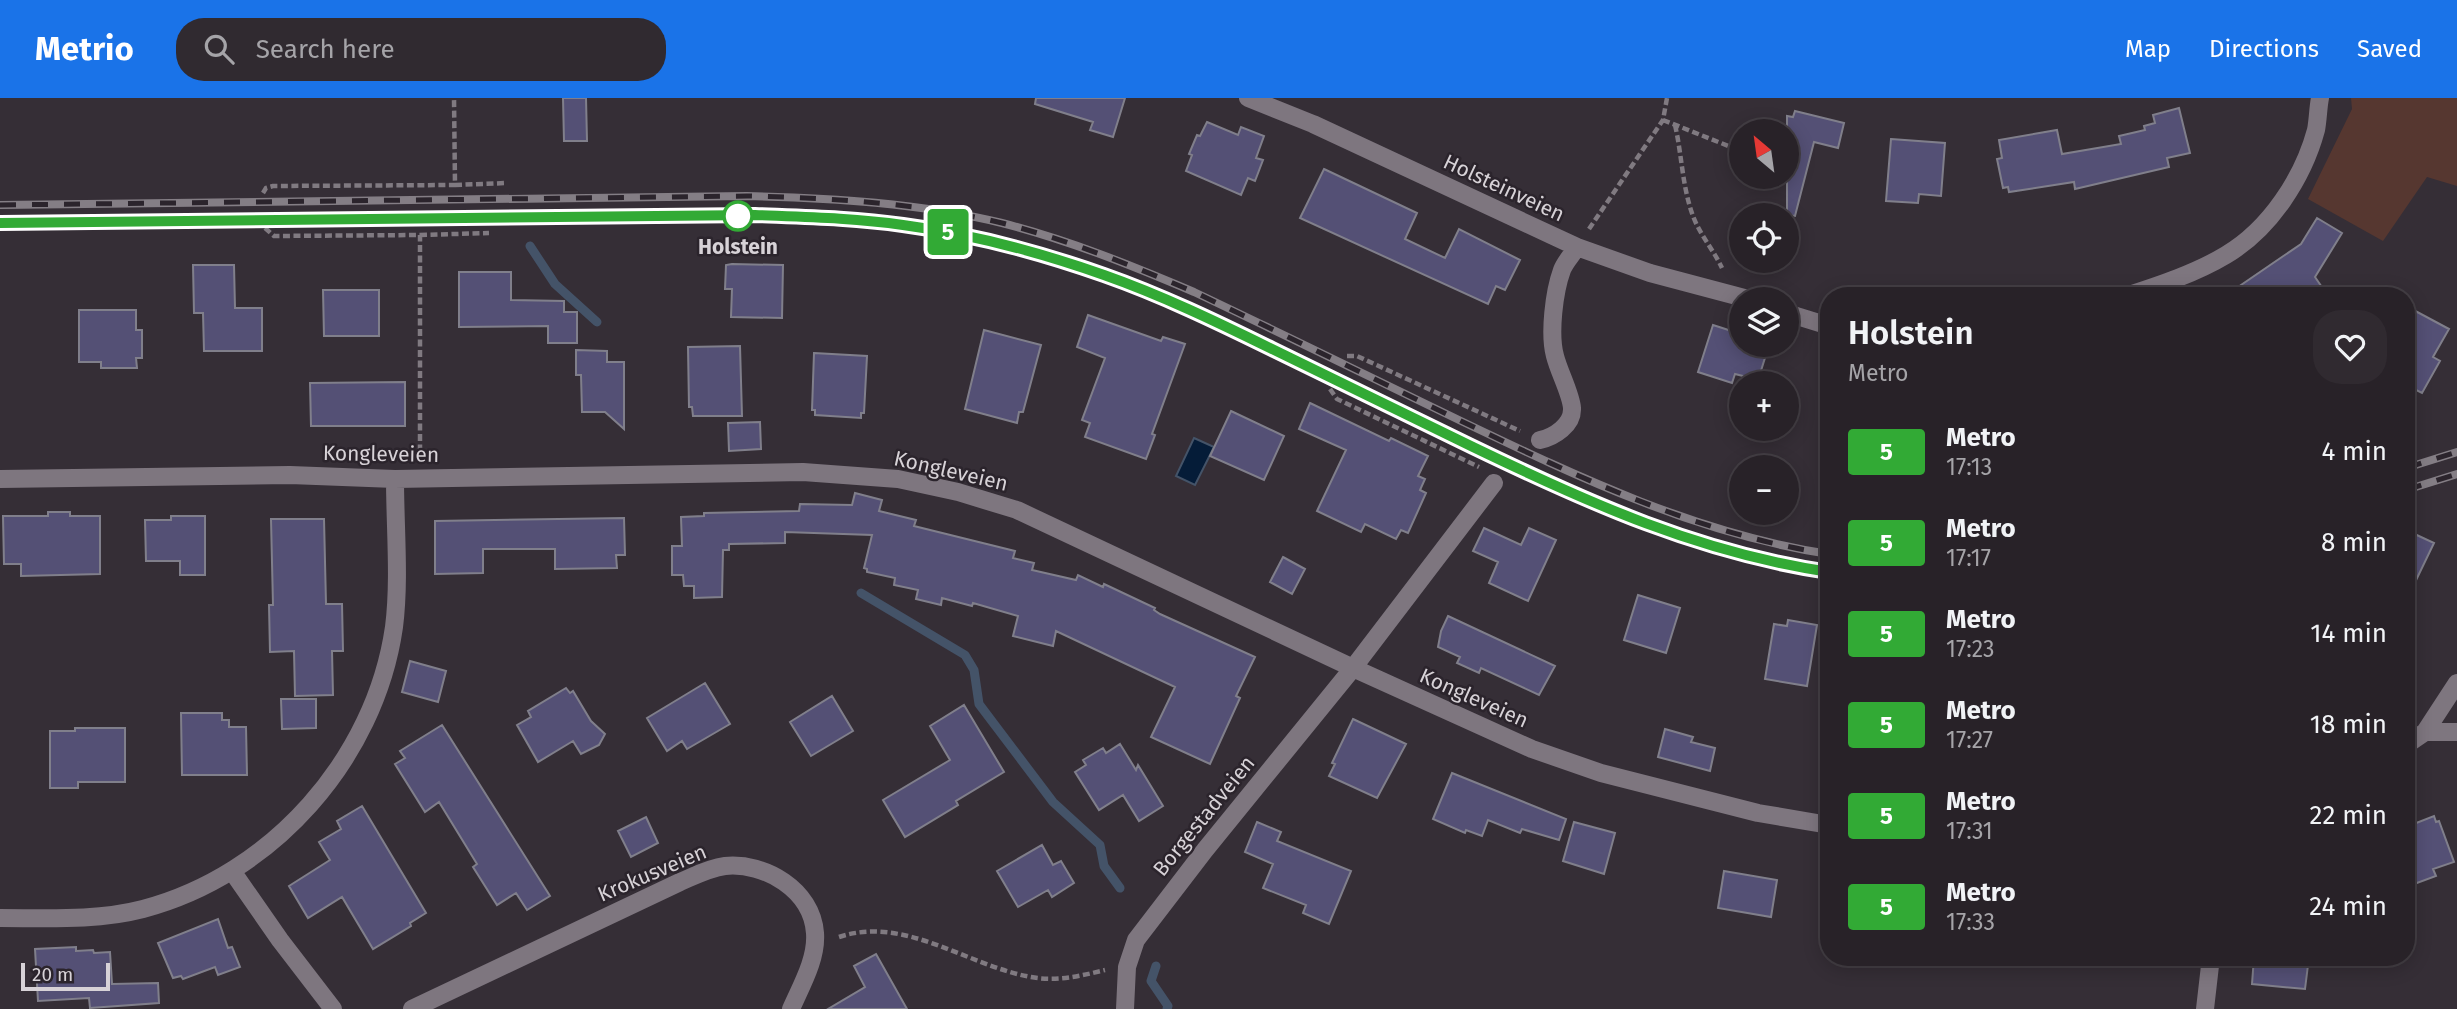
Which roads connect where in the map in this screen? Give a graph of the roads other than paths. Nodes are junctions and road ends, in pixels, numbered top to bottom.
1 (1248, 98) edge
2 (2320, 98) edge
3 (1577, 247) junction
4 (2152, 287) edge
5 (1729, 294) edge
6 (1799, 317) edge
7 (1820, 323) edge
8 (1540, 440) road end
9 (394, 479) junction
10 (0, 480) edge
11 (1494, 483) road end
12 (1353, 668) junction
13 (2457, 683) edge
14 (2425, 732) junction
15 (2457, 732) edge
16 (2415, 739) edge
17 (1820, 823) edge
18 (232, 871) junction
19 (0, 918) edge
20 (2210, 966) edge
21 (333, 1009) edge
22 (412, 1009) edge
23 (791, 1009) edge
24 (1125, 1009) edge
25 (2205, 1009) edge

1 - 3 street, Holsteinveien
2 - 4 street
3 - 5 street, Holsteinveien
3 - 8 street
6 - 7 street
9 - 10 street, Kongleveien
9 - 12 street, Kongleveien
9 - 18 street
11 - 12 street, Borgestadveien
12 - 17 street, Kongleveien
12 - 24 street, Borgestadveien
13 - 14 street
14 - 15 street
14 - 16 street
18 - 19 street
18 - 21 street
20 - 25 street
22 - 23 street, Krokusveien

